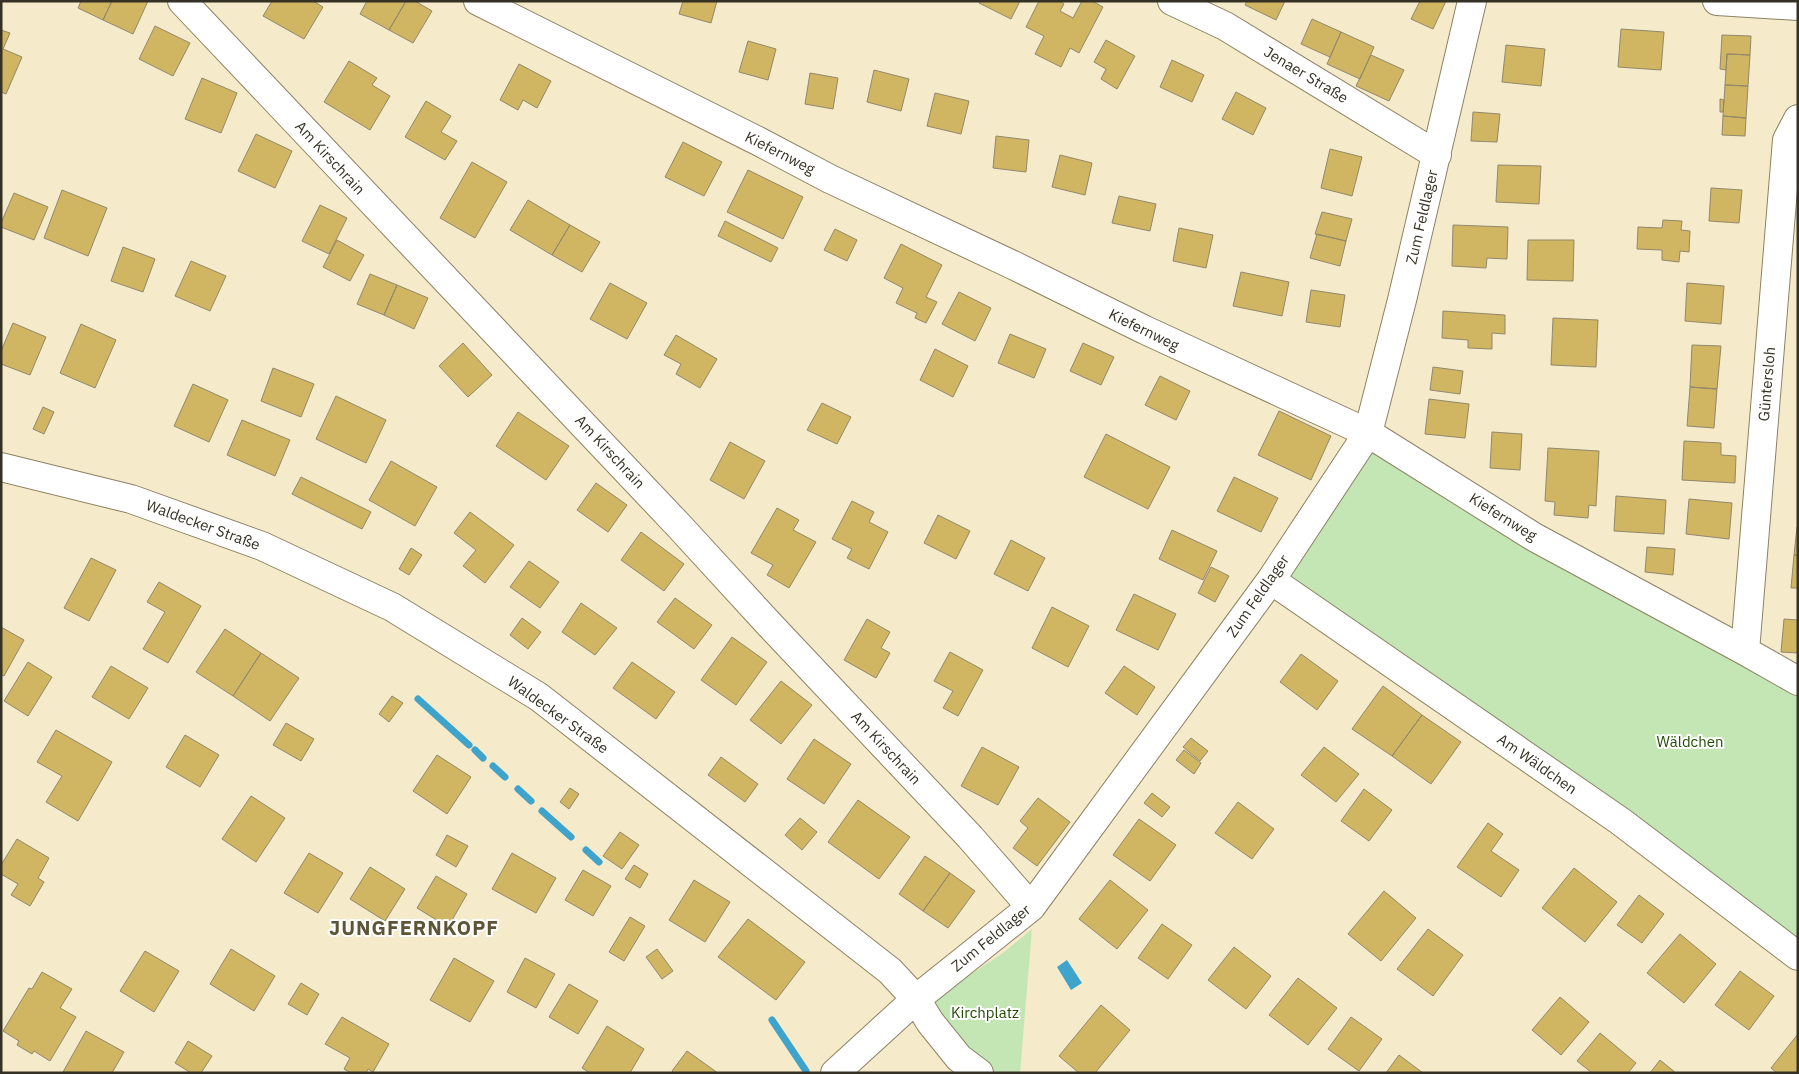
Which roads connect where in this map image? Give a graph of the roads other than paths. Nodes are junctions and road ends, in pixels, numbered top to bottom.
1 (182, 1) edge
2 (478, 1) edge
3 (1172, 1) edge
4 (1472, 1) edge
5 (1717, 1) edge
6 (1798, 6) edge
7 (1798, 119) edge
8 (1436, 155) junction
9 (1368, 433) junction
10 (1, 466) edge
11 (1271, 580) junction
12 (1745, 651) junction
13 (1798, 682) edge
14 (1031, 907) junction
15 (1798, 956) edge
16 (916, 999) junction
17 (835, 1073) edge
18 (978, 1073) edge

1 - 14 street, Am Kirschrain
2 - 9 street, Kiefernweg
3 - 8 street, Jenaer Straße
4 - 8 street, Zum Feldlager
5 - 6 street
7 - 12 street, Güntersloh
8 - 9 street, Zum Feldlager
9 - 11 street, Zum Feldlager
9 - 12 street, Kiefernweg
10 - 16 street, Waldecker Straße
11 - 14 street, Zum Feldlager
11 - 15 street, Am Wäldchen
12 - 13 street, Kiefernweg
14 - 16 street, Zum Feldlager
16 - 17 street, Zum Feldlager
16 - 18 street, Waldecker Straße

